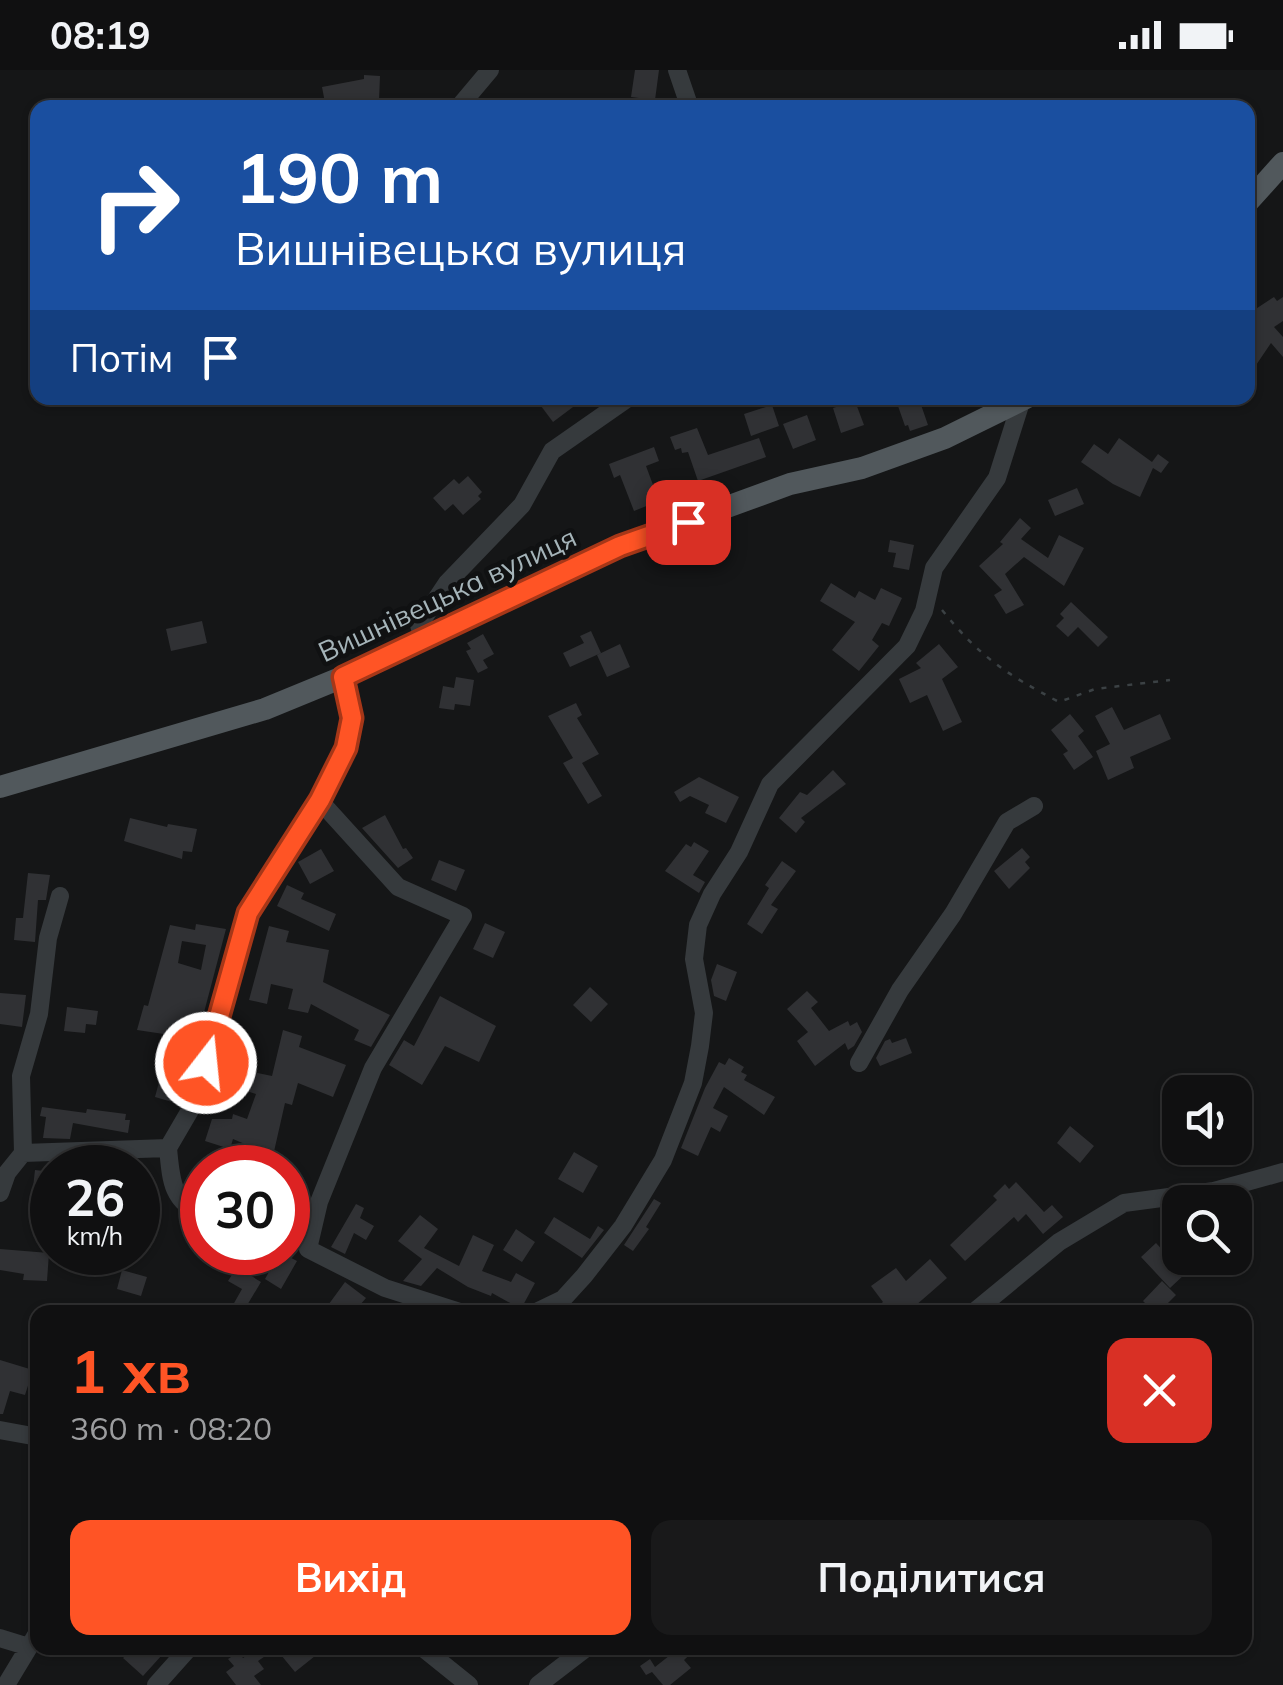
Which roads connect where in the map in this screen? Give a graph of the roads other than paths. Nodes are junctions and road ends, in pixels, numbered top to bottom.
1 (490, 70) edge
2 (677, 70) edge
3 (465, 100) edge
4 (687, 100) edge
5 (1283, 163) edge
6 (1255, 194) edge
7 (618, 405) edge
8 (1012, 405) edge
9 (1021, 405) edge
10 (422, 640) junction
11 (343, 677) junction
12 (0, 786) edge
13 (320, 800) junction
14 (1034, 806) dead end
15 (60, 896) dead end
16 (859, 1062) dead end
17 (168, 1148) junction
18 (23, 1153) junction
19 (1283, 1172) edge
20 (0, 1193) edge
21 (180, 1201) edge
22 (310, 1240) edge
23 (310, 1250) edge
24 (437, 1305) edge
25 (550, 1305) edge
26 (982, 1305) edge
27 (0, 1430) edge
28 (30, 1436) edge
29 (0, 1638) edge
30 (30, 1639) edge
31 (30, 1644) edge
32 (183, 1655) edge
33 (433, 1655) edge
34 (577, 1655) edge
35 (6, 1685) edge
36 (156, 1685) edge
37 (470, 1685) edge
38 (538, 1685) edge

1 - 3 street
2 - 4 street
5 - 6 main road
7 - 10 street
8 - 10 main road, Вишнівецька вулиця
9 - 25 street
10 - 11 main road, Вишнівецька вулиця
11 - 12 main road, Вишнівецька вулиця
11 - 13 street
13 - 17 street
13 - 22 street
14 - 16 street
15 - 18 street
17 - 18 street
17 - 21 street
18 - 20 street
19 - 26 street
23 - 24 street
27 - 28 street
29 - 30 street
31 - 35 street
32 - 36 street
33 - 37 street
34 - 38 street

